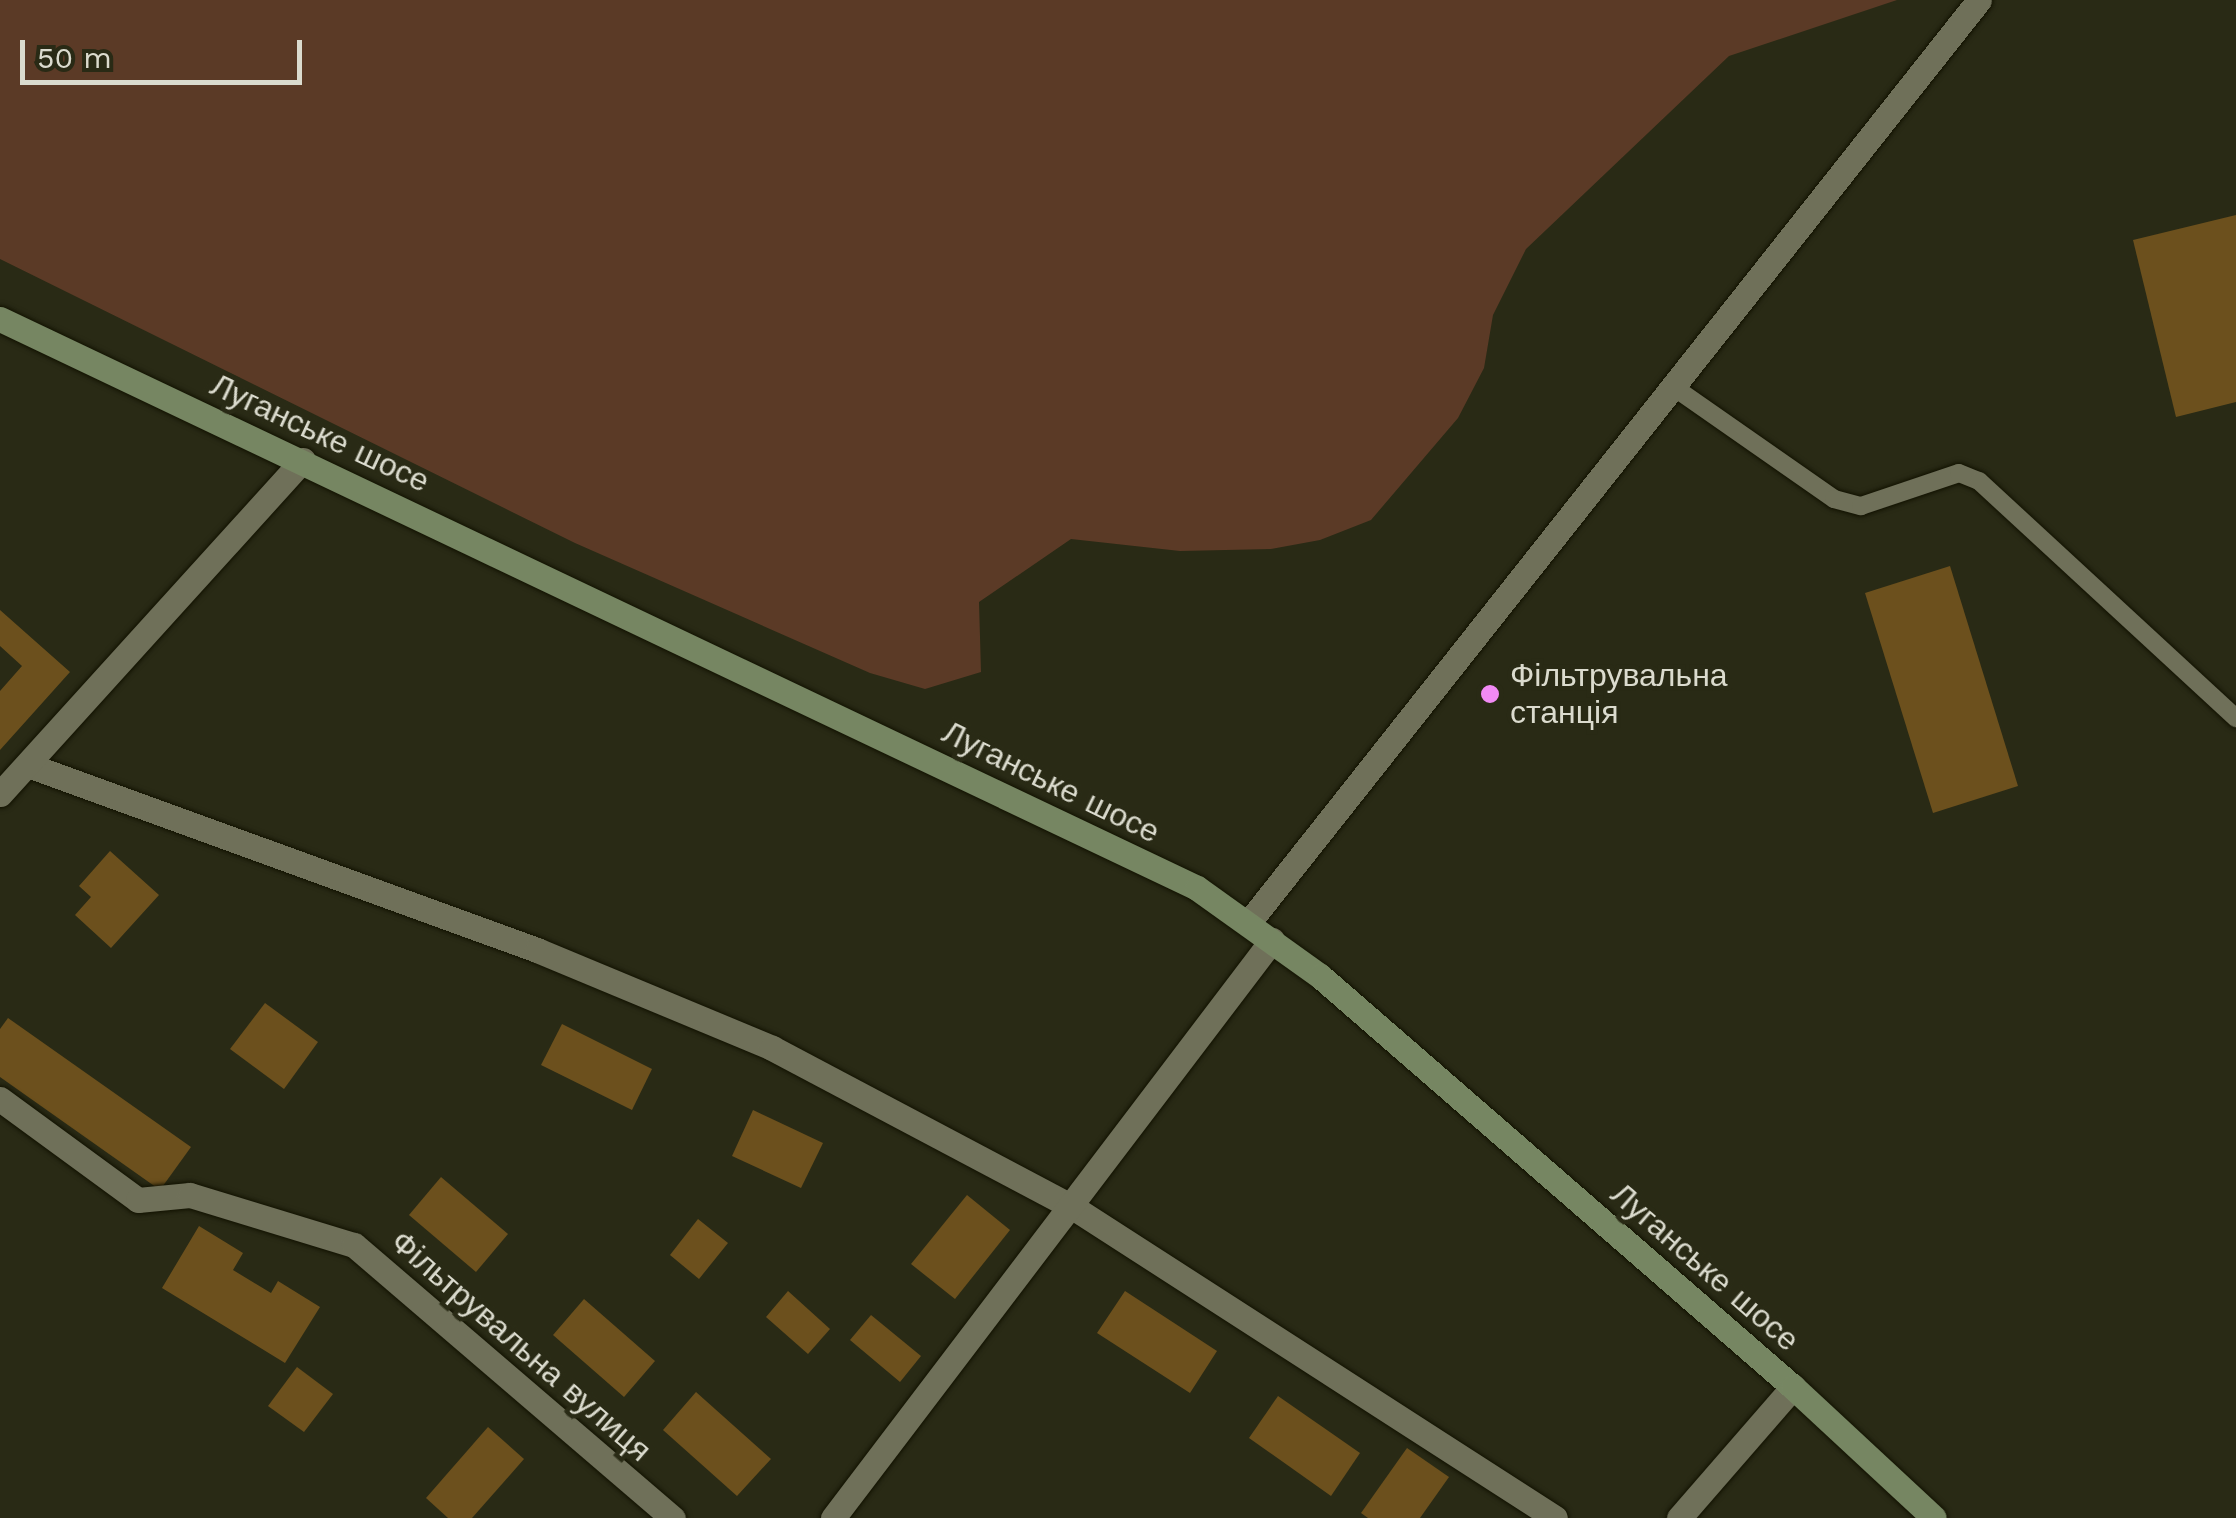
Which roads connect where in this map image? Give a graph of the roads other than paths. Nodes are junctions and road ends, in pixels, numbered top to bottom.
1 (1979, 0) edge
2 (0, 318) edge
3 (1675, 388) junction
4 (303, 460) junction
5 (2236, 718) edge
6 (28, 765) junction
7 (0, 794) edge
8 (1248, 922) junction
9 (1272, 940) junction
10 (0, 1099) edge
11 (1074, 1208) junction
12 (1793, 1386) junction
13 (673, 1518) edge
14 (833, 1518) edge
15 (1555, 1518) edge
16 (1679, 1518) edge
17 (1934, 1518) edge

1 - 3 street
2 - 4 main road, Луганське шосе
3 - 5 lane
3 - 8 street
4 - 6 street
4 - 8 main road, Луганське шосе
6 - 7 street
6 - 11 street
8 - 9 main road, Луганське шосе
9 - 11 street
9 - 12 main road, Луганське шосе
10 - 13 street, Фільтрувальна вулиця
11 - 14 street
11 - 15 street
12 - 16 street
12 - 17 main road, Луганське шосе

